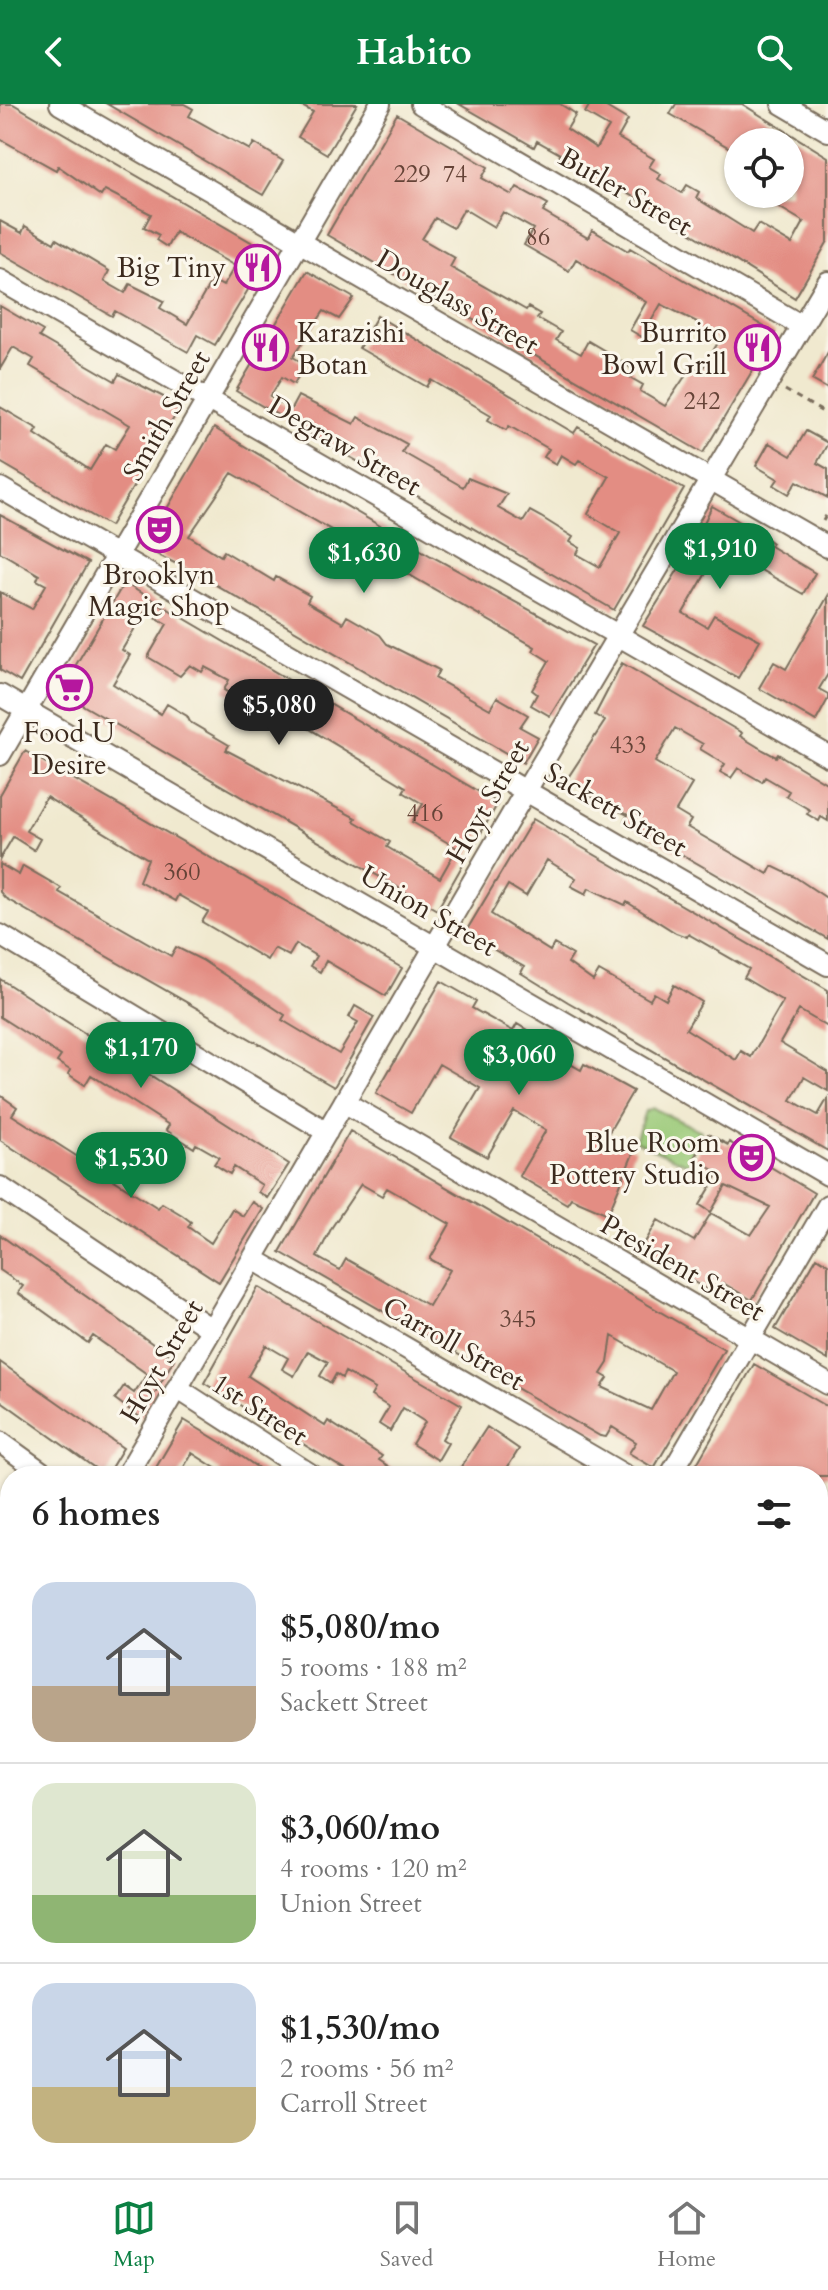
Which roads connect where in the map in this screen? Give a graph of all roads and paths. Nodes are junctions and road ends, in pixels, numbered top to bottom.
1 (60, 104) edge
2 (380, 104) edge
3 (421, 104) edge
4 (782, 104) edge
5 (828, 131) edge
6 (299, 242) junction
7 (0, 280) edge
8 (828, 282) edge
9 (802, 326) junction
10 (785, 390) dead end
11 (208, 399) junction
12 (828, 415) edge
13 (710, 479) junction
14 (0, 488) edge
15 (828, 512) edge
16 (823, 521) dead end
17 (828, 547) edge
18 (118, 555) junction
19 (618, 634) junction
20 (0, 695) edge
21 (26, 710) junction
22 (0, 755) edge
23 (828, 756) edge
24 (527, 789) junction
25 (0, 935) edge
26 (435, 946) junction
27 (828, 965) edge
28 (344, 1102) junction
29 (327, 1132) junction
30 (828, 1175) edge
31 (0, 1187) edge
32 (828, 1205) edge
33 (253, 1259) junction
34 (211, 1329) junction
35 (751, 1338) junction
36 (828, 1384) edge
37 (177, 1388) junction
38 (0, 1442) edge
39 (33, 1466) edge
40 (132, 1466) edge
41 (298, 1466) edge
42 (609, 1466) edge
43 (676, 1466) edge

1 - 6 street, Douglass Street
2 - 6 street, Smith Street
3 - 9 street, Butler Street
4 - 5 street
6 - 11 street, Smith Street
6 - 13 street, Douglass Street
7 - 11 street, Degraw Street
8 - 9 street, Hoyt Street
9 - 13 street, Hoyt Street
10 - 12 path
11 - 18 street, Smith Street
11 - 19 street, Degraw Street
13 - 17 street, Douglass Street
13 - 19 street, Hoyt Street
14 - 18 street, Sackett Street
15 - 16 path
18 - 21 street, Smith Street
18 - 24 street, Sackett Street
19 - 23 street, Degraw Street
19 - 24 street, Hoyt Street
20 - 21 street, Union Street
21 - 22 street, Smith Street
21 - 26 street, Union Street
24 - 26 street, Hoyt Street
24 - 27 street, Sackett Street
25 - 29 street
26 - 28 street, Hoyt Street
26 - 30 street, Union Street
28 - 29 street, Hoyt Street
28 - 35 street, President Street
29 - 33 street, Hoyt Street
31 - 34 street
32 - 35 street
33 - 34 street, Hoyt Street
33 - 42 street, Carroll Street
34 - 37 street, Hoyt Street
35 - 36 street, President Street
35 - 43 street
37 - 40 street, Hoyt Street
37 - 41 street, 1st Street
38 - 39 street

